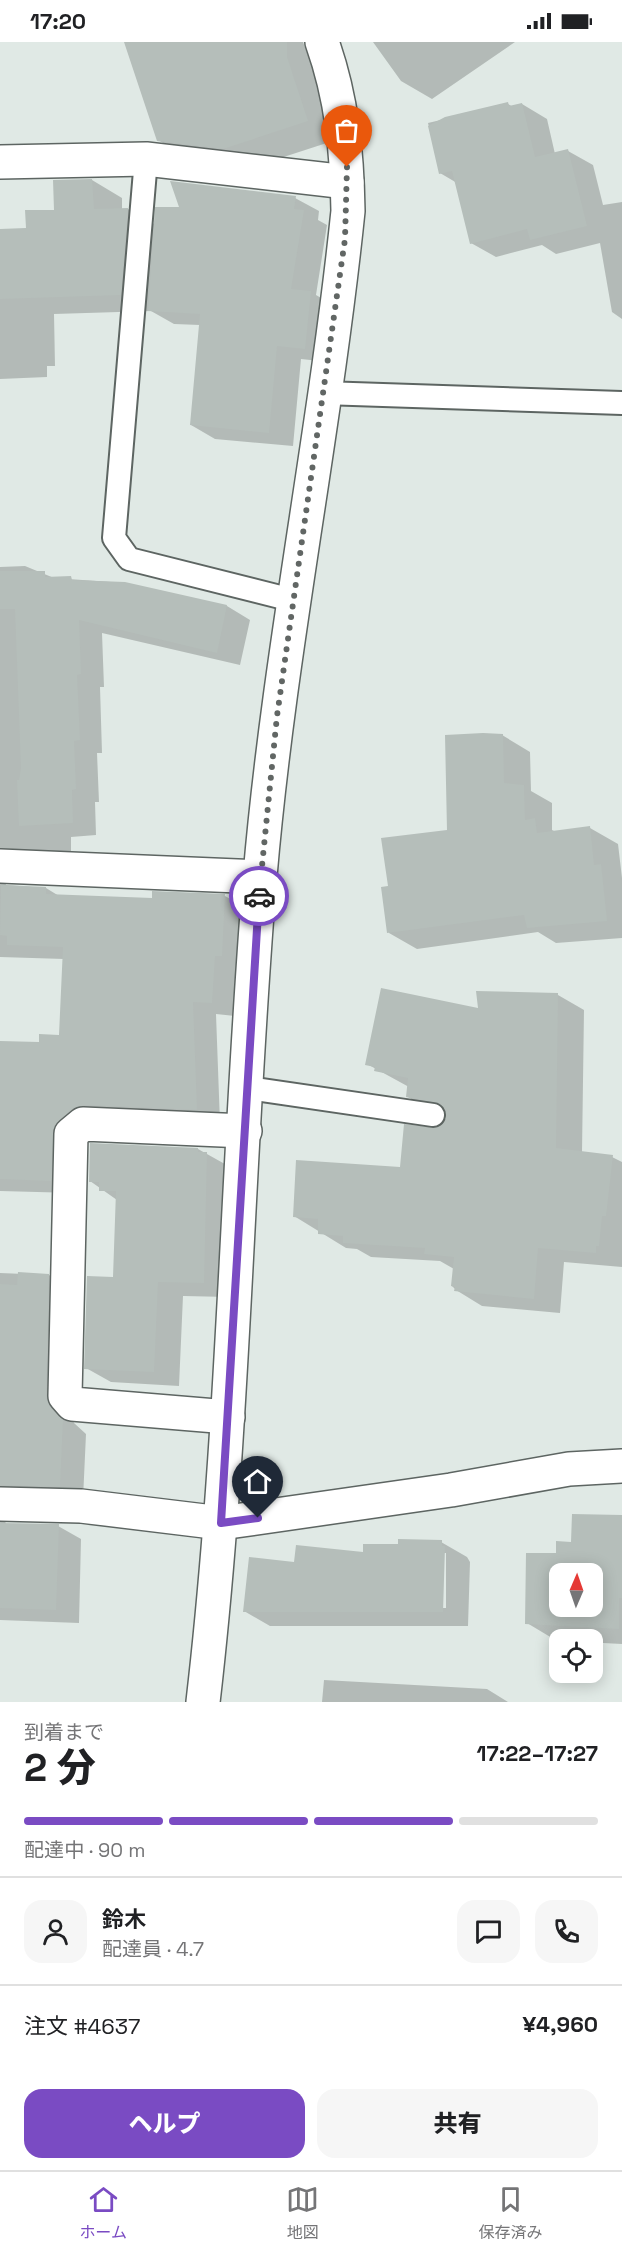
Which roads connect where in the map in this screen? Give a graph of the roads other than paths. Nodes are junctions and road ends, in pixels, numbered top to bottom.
1 (322, 42) edge
2 (146, 159) junction
3 (0, 162) edge
4 (347, 182) junction
5 (323, 393) junction
6 (622, 403) edge
7 (292, 600) junction
8 (0, 866) edge
9 (260, 877) junction
10 (248, 1088) junction
11 (433, 1115) dead end
12 (245, 1131) junction
13 (228, 1417) junction
14 (622, 1466) edge
15 (0, 1504) edge
16 (221, 1523) junction
17 (203, 1702) edge

1 - 4 street
2 - 3 street
2 - 4 street
2 - 7 lane
4 - 5 street
5 - 6 lane
5 - 7 street
7 - 9 street
8 - 9 street
9 - 10 street
10 - 11 lane
10 - 12 street
12 - 13 street
12 - 13 street
13 - 16 street
14 - 16 street
15 - 16 street
16 - 17 street

